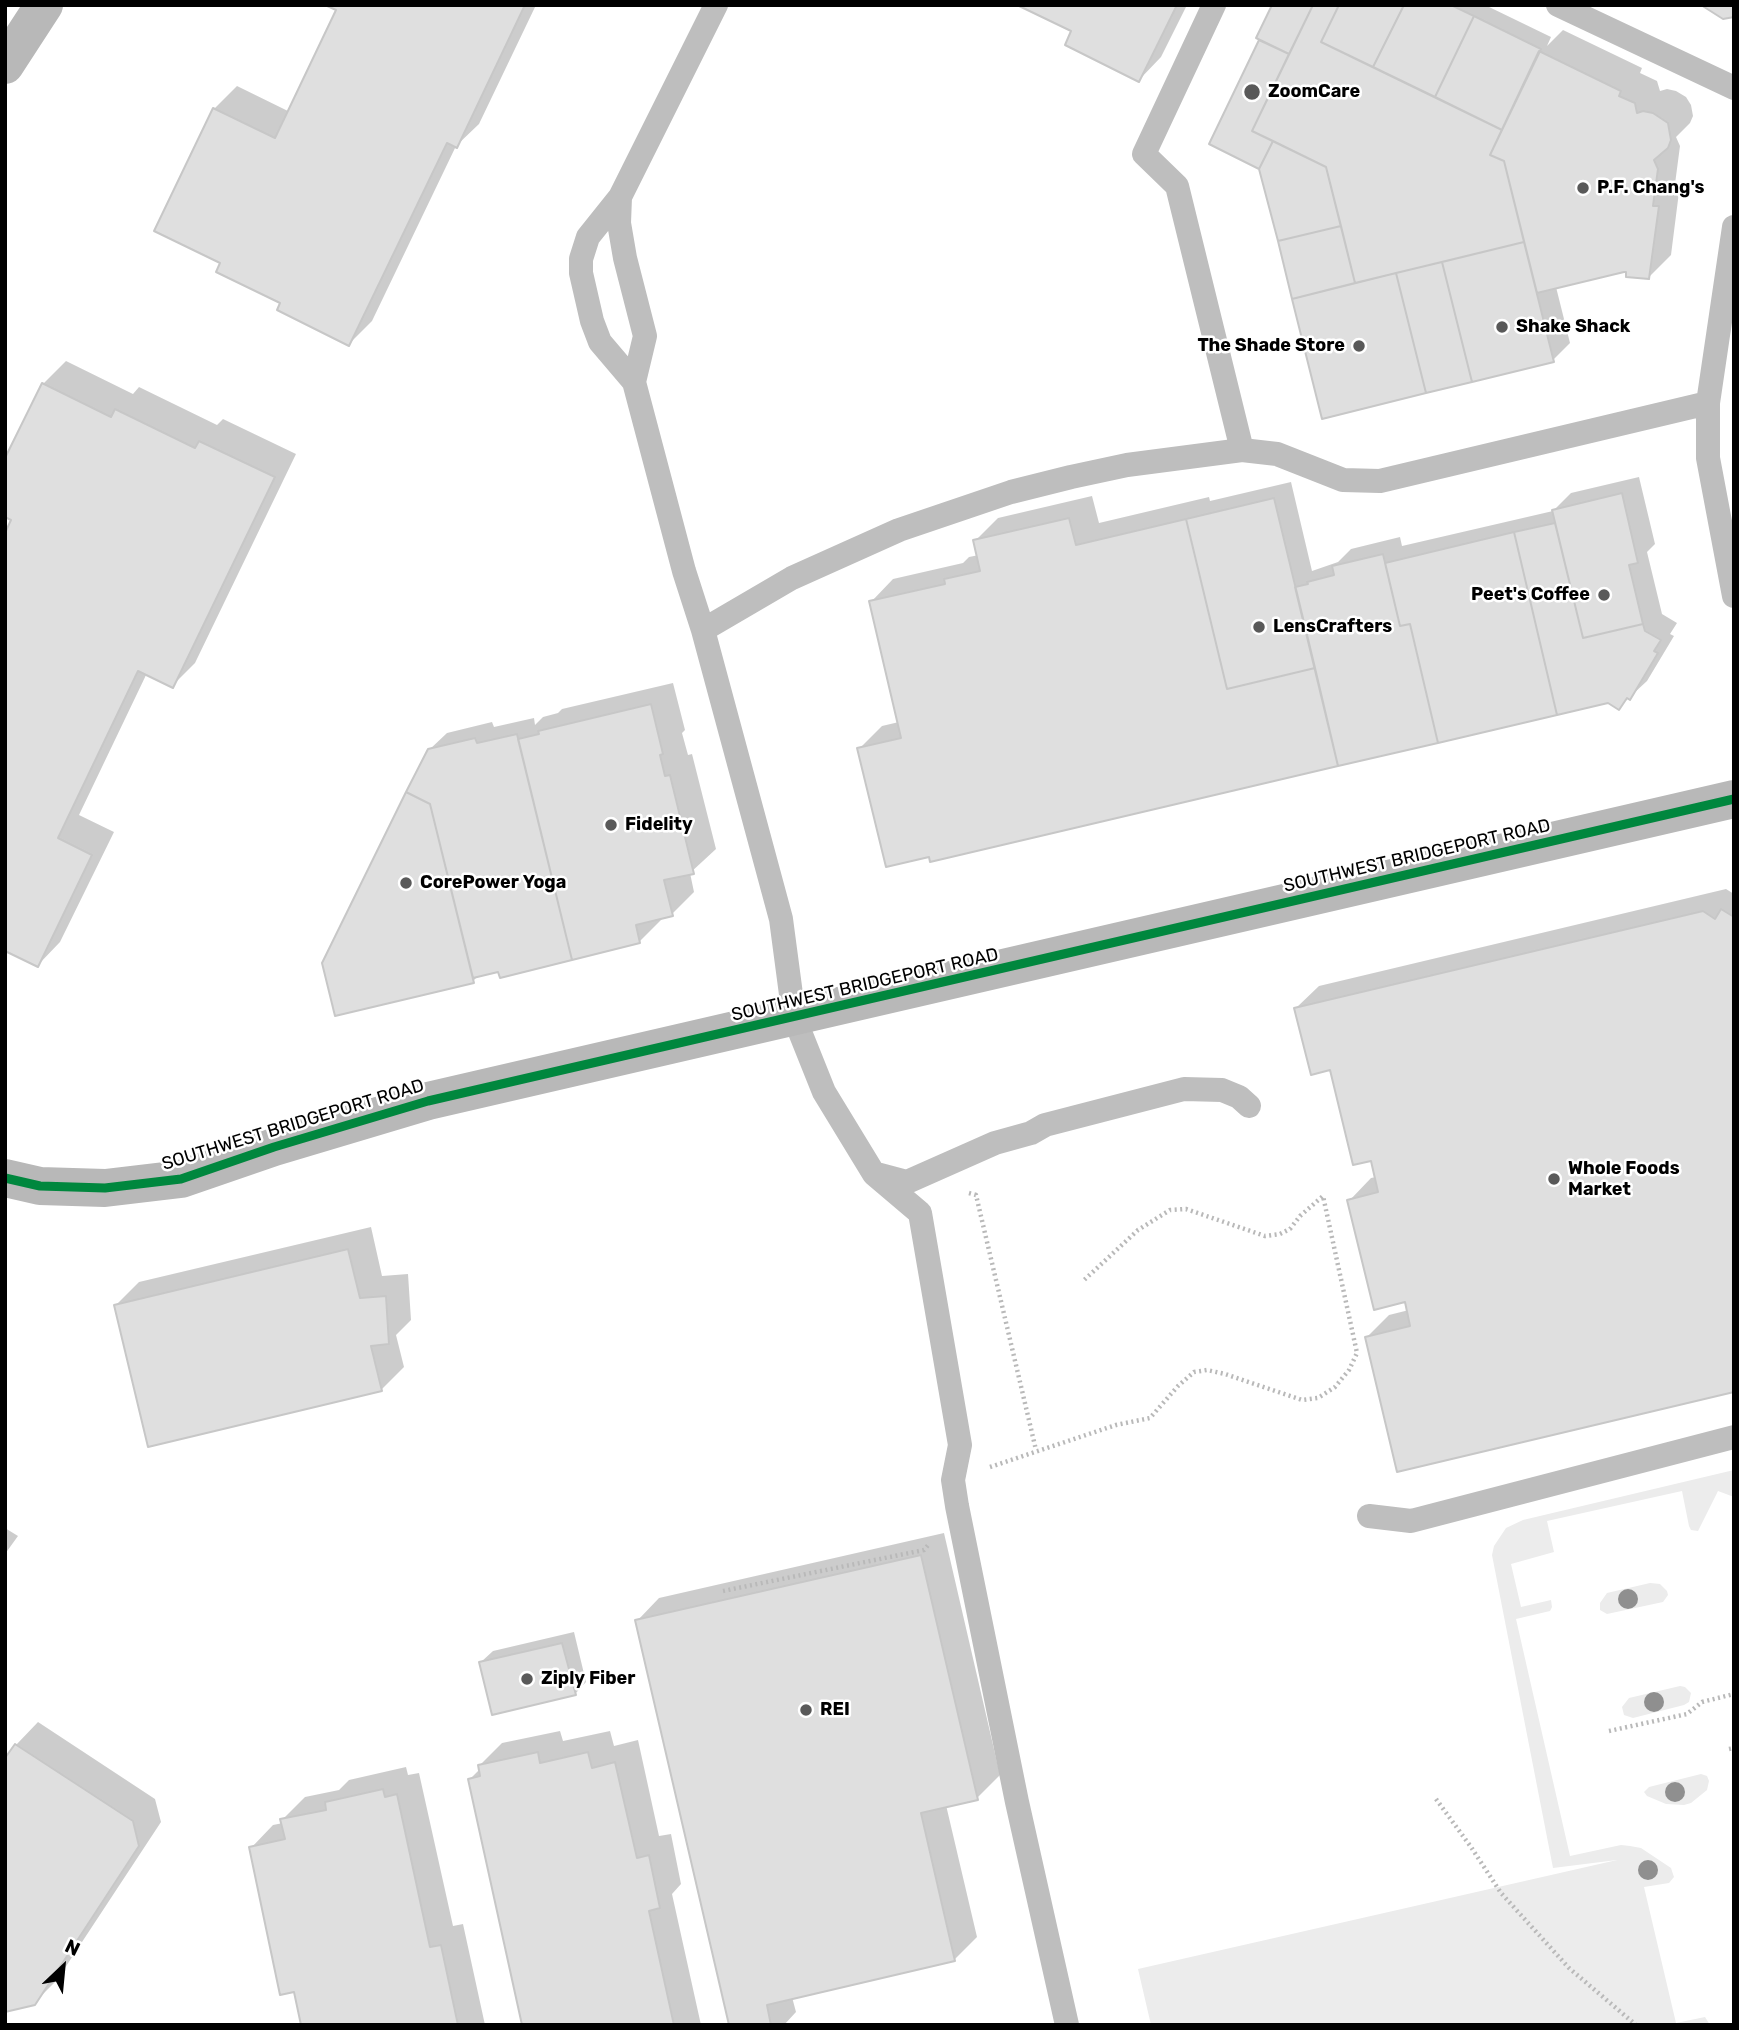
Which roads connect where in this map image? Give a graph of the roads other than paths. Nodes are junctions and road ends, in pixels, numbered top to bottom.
1 (44, 5) edge
2 (716, 5) edge
3 (1214, 5) edge
4 (1558, 5) edge
5 (5, 65) edge
6 (1734, 88) edge
7 (620, 197) junction
8 (1734, 227) edge
9 (634, 382) junction
10 (1708, 402) junction
11 (1242, 450) junction
12 (1734, 596) edge
13 (703, 630) junction
14 (1734, 799) edge
15 (794, 1017) junction
16 (1249, 1106) dead end
17 (874, 1174) junction
18 (5, 1178) edge
19 (1734, 1437) edge
20 (1369, 1516) dead end
21 (1067, 2025) edge

1 - 5 street
2 - 7 lane
3 - 11 lane
4 - 6 lane
7 - 9 lane
7 - 9 lane
8 - 10 lane
9 - 13 lane
10 - 11 lane
10 - 12 lane
11 - 13 lane
13 - 15 lane
14 - 15 street, SOUTHWEST BRIDGEPORT ROAD
15 - 17 lane
15 - 18 street, SOUTHWEST BRIDGEPORT ROAD
16 - 17 lane
17 - 21 lane
19 - 20 lane

